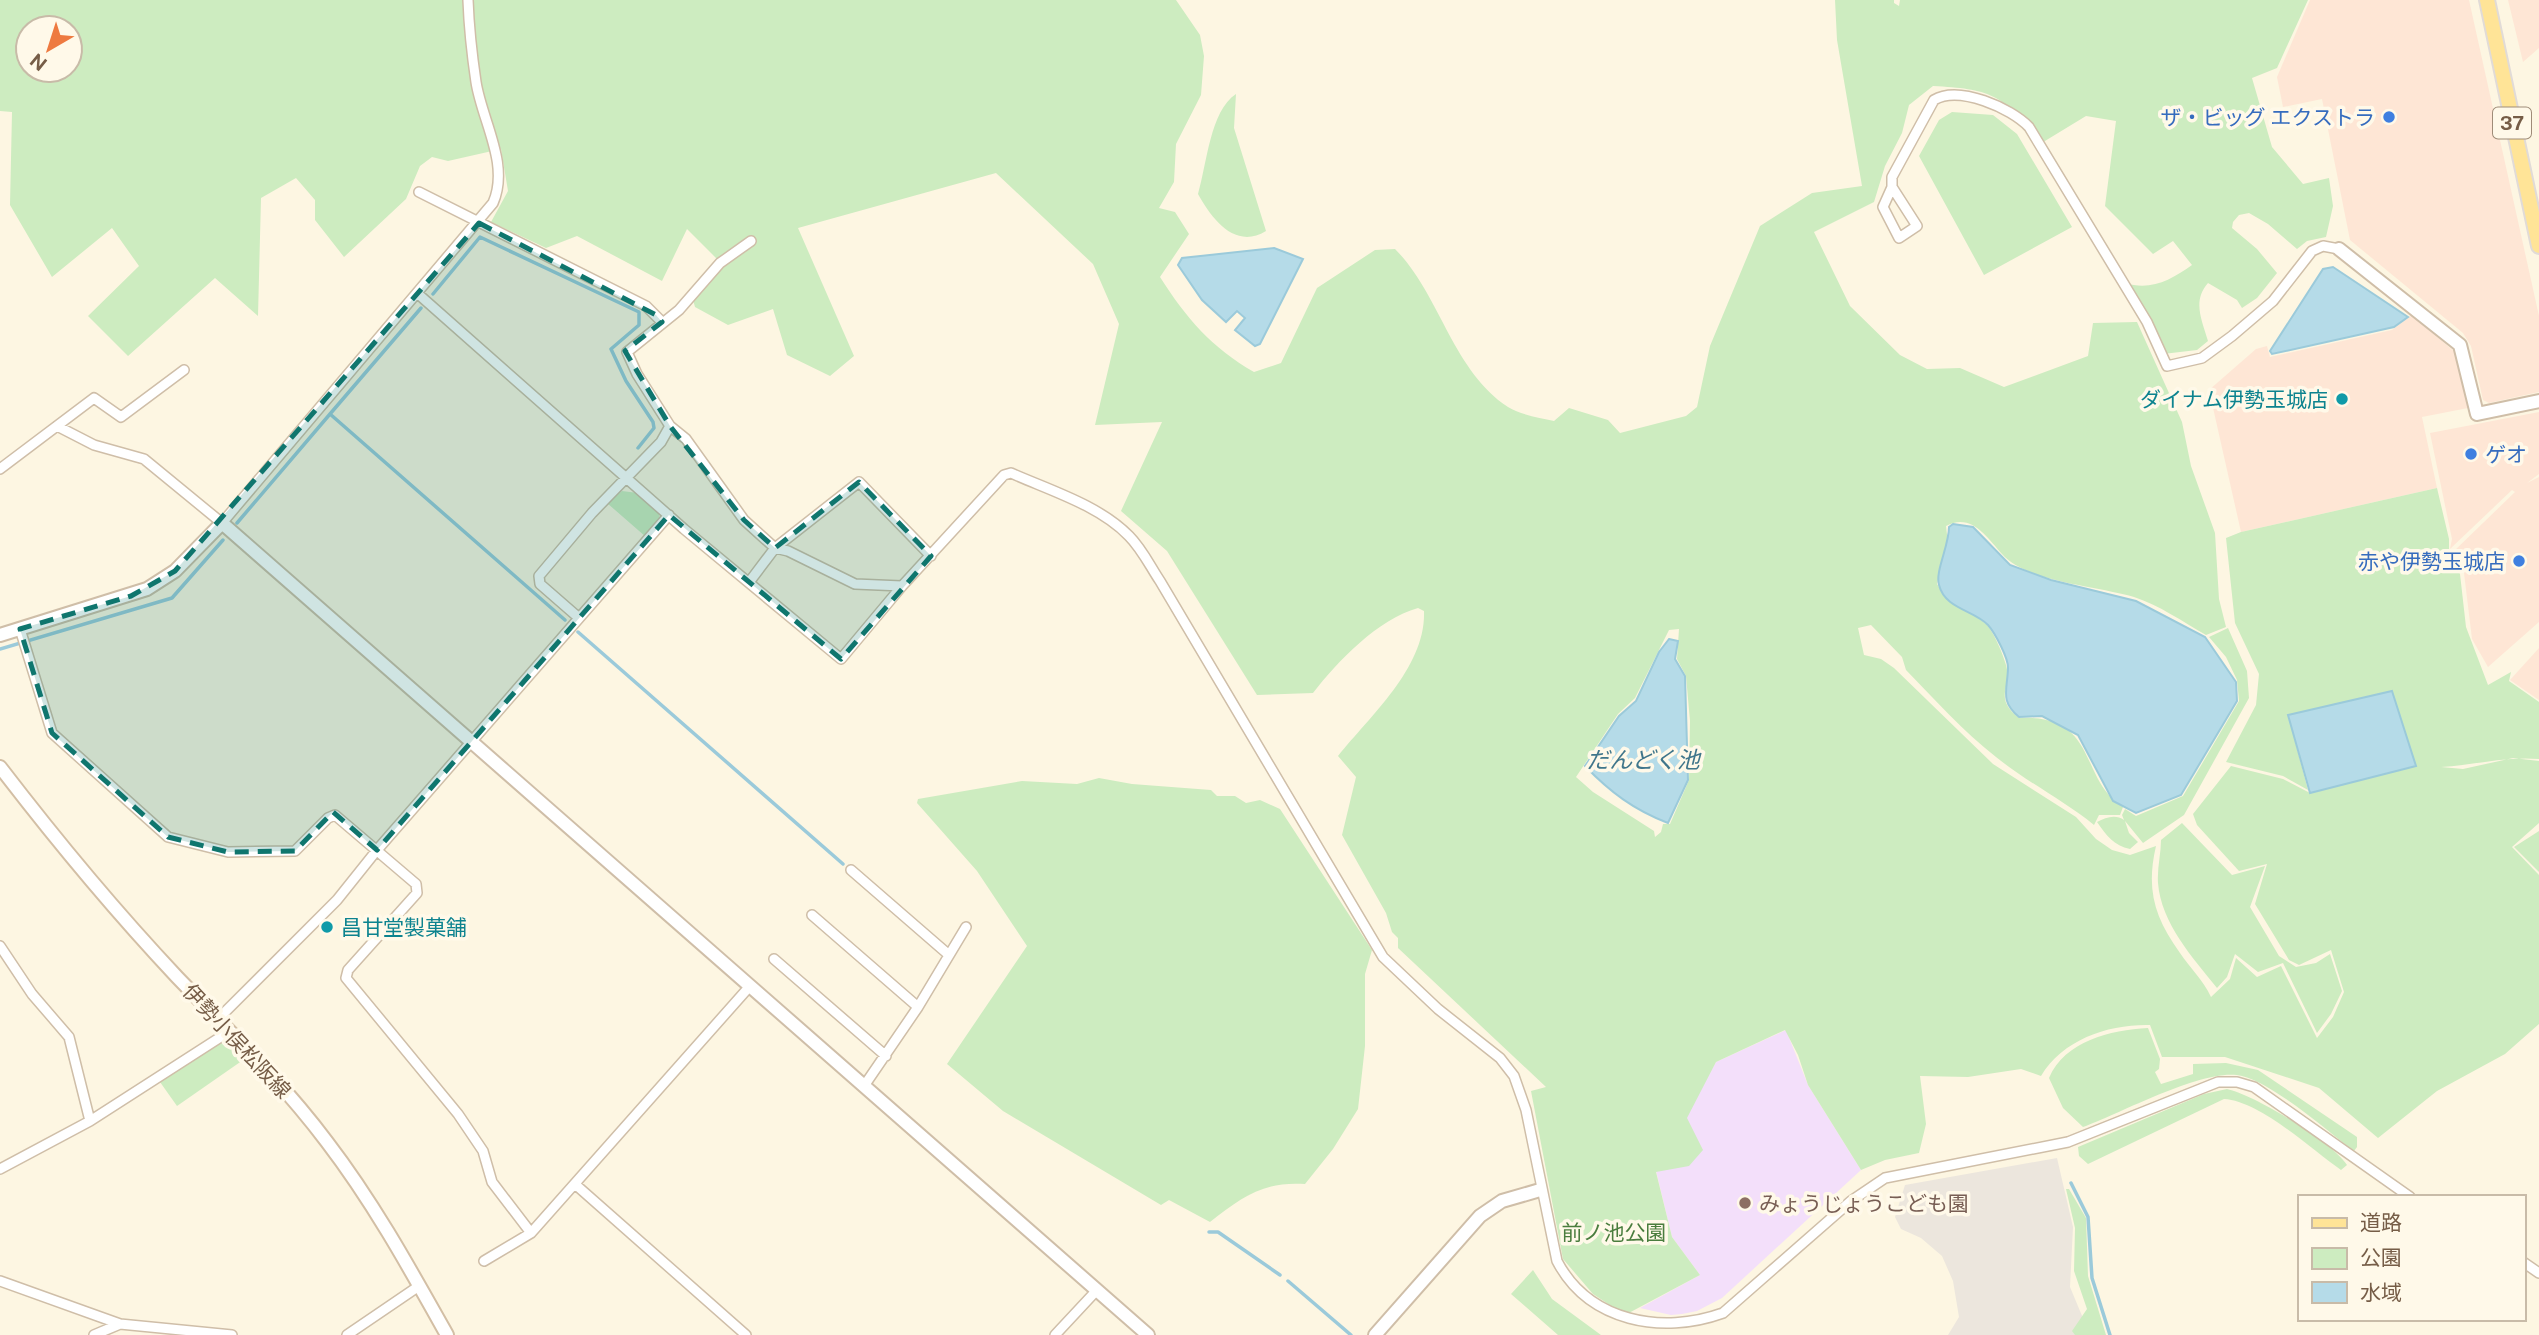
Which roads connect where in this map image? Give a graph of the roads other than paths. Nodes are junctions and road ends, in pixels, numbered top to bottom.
1 (468, 0) edge
2 (2487, 0) edge
3 (1892, 187) junction
4 (419, 192) dead end
5 (479, 223) junction
6 (751, 241) dead end
7 (2539, 246) edge
8 (2339, 249) joint
9 (417, 293) junction
10 (662, 322) junction
11 (184, 370) dead end
12 (2539, 401) edge
13 (57, 426) junction
14 (670, 426) junction
15 (0, 469) edge
16 (629, 477) junction
17 (669, 515) junction
18 (222, 523) junction
19 (775, 548) junction
20 (931, 555) junction
21 (750, 581) junction
22 (902, 586) junction
23 (579, 618) junction
24 (21, 632) junction
25 (0, 635) edge
26 (472, 742) junction
27 (0, 767) edge
28 (377, 850) junction
29 (851, 870) dead end
30 (812, 915) dead end
31 (966, 927) dead end
32 (0, 946) edge
33 (948, 955) junction
34 (774, 959) dead end
35 (750, 986) junction
36 (918, 1007) junction
37 (218, 1019) junction
38 (230, 1031) junction
39 (886, 1056) junction
40 (864, 1086) junction
41 (90, 1121) junction
42 (0, 1169) edge
43 (576, 1185) junction
44 (1540, 1190) junction
45 (2407, 1195) edge
46 (531, 1233) junction
47 (484, 1261) dead end
48 (0, 1281) edge
49 (419, 1286) junction
50 (1097, 1290) junction
51 (120, 1324) junction
52 (94, 1335) edge
53 (232, 1335) edge
54 (347, 1335) edge
55 (447, 1335) edge
56 (746, 1335) edge
57 (1055, 1335) edge
58 (1148, 1335) edge
59 (1375, 1335) edge

1 - 5 street
2 - 7 main road, 37
3 - 3 street
3 - 8 street
4 - 5 street
5 - 9 street
5 - 10 street
6 - 10 street
8 - 12 street
9 - 16 street
9 - 18 street
10 - 14 street
11 - 13 street
13 - 15 street
13 - 18 street
14 - 16 street
14 - 19 street
16 - 17 street
16 - 23 street
17 - 21 street
17 - 23 street
18 - 24 street
18 - 26 street
19 - 20 street
19 - 21 street
19 - 22 street
20 - 22 street
20 - 44 street
21 - 22 street
23 - 26 street
24 - 25 street
24 - 28 street
26 - 28 street
26 - 35 street
27 - 37 street, 伊勢小俣松阪線
28 - 37 street
28 - 46 street
29 - 33 street
30 - 36 street
31 - 33 street
32 - 41 street
33 - 36 street
34 - 39 street
35 - 40 street
35 - 43 street
36 - 39 street
37 - 38 street, 伊勢小俣松阪線
38 - 41 street
38 - 49 street, 伊勢小俣松阪線
39 - 40 street
40 - 50 street
41 - 42 street
43 - 46 street
43 - 56 street
44 - 45 street
44 - 59 street
46 - 47 street
48 - 51 street
49 - 54 street
49 - 55 street, 伊勢小俣松阪線
50 - 57 street
50 - 58 street
51 - 52 street
51 - 53 street

